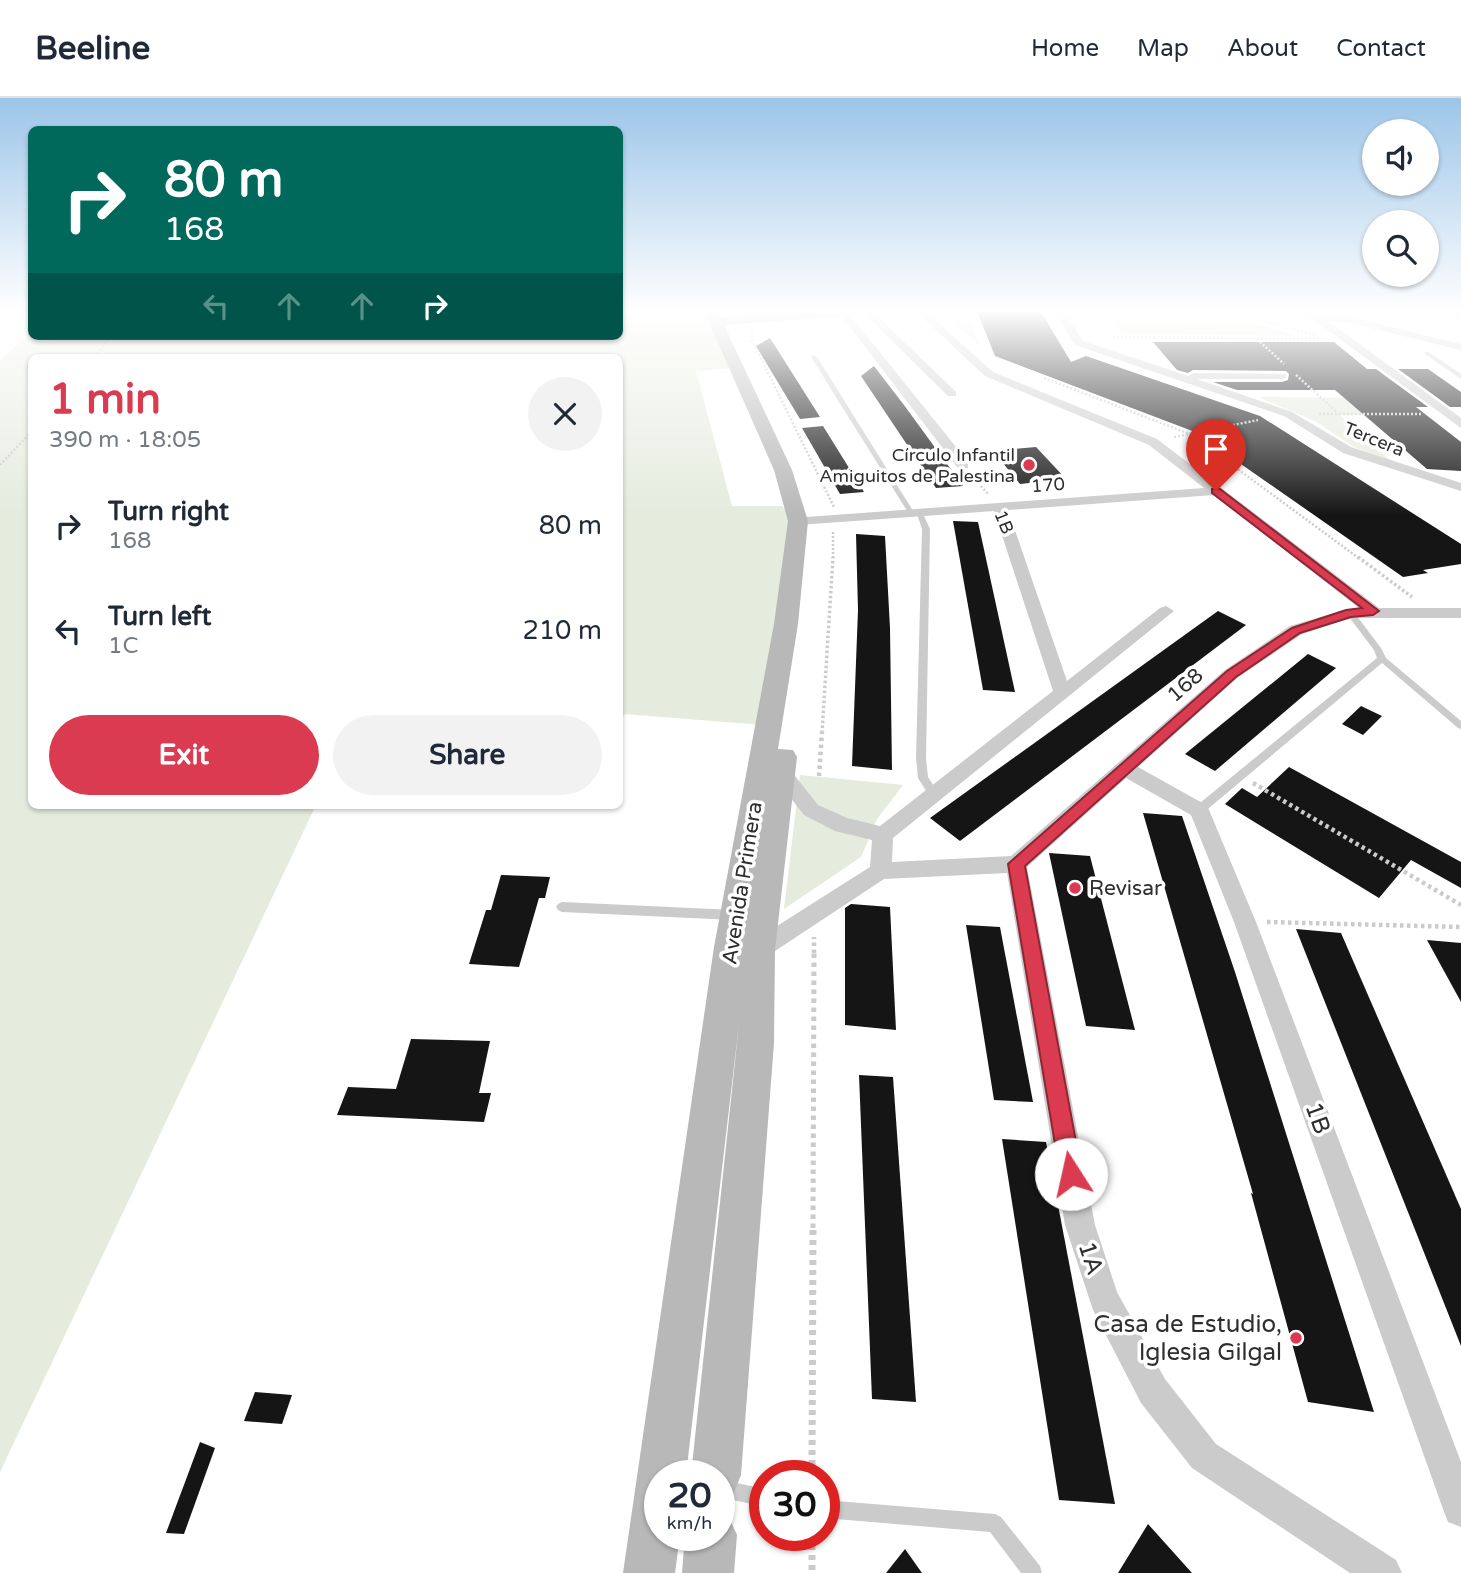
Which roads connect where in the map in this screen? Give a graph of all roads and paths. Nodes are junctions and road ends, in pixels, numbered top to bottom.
1 (747, 378) edge
2 (755, 378) edge
3 (828, 378) edge
4 (894, 378) edge
5 (935, 378) edge
6 (998, 378) edge
7 (1180, 378) edge
8 (1400, 378) edge
9 (952, 394) dead end
10 (1461, 424) edge
11 (28, 435) edge
12 (0, 465) edge
13 (963, 465) joint
14 (803, 477) dead end
15 (1461, 487) edge
16 (1216, 491) junction
17 (1000, 508) junction
18 (916, 514) junction
19 (815, 515) junction
20 (1166, 611) dead end
21 (1373, 611) junction
22 (1350, 613) junction
23 (1461, 613) edge
24 (1381, 659) junction
25 (1062, 693) junction
26 (1461, 726) edge
27 (1124, 768) junction
28 (781, 772) junction
29 (819, 776) dead end
30 (1240, 776) junction
31 (934, 794) junction
32 (1199, 810) junction
33 (883, 835) junction
34 (1016, 864) junction
35 (880, 871) junction
36 (1461, 905) edge
37 (562, 907) dead end
38 (814, 914) junction
39 (1245, 922) junction
40 (1461, 927) edge
41 (747, 932) junction
42 (664, 1460) edge
43 (717, 1460) edge
44 (812, 1460) edge
45 (1461, 1509) edge
46 (840, 1510) edge
47 (652, 1551) edge
48 (710, 1551) edge
49 (812, 1551) edge
50 (649, 1573) edge
51 (708, 1573) edge
52 (812, 1573) edge
53 (1033, 1573) edge
54 (1383, 1573) edge

1 - 19 street, Avenida Primera
2 - 14 street
3 - 18 lane
4 - 13 street
5 - 9 street
6 - 16 street
7 - 15 street, Tercera
8 - 10 street
11 - 12 path
13 - 17 path, 1B
16 - 17 street, 170
16 - 21 street
17 - 18 street, 170
17 - 25 street, 1B
18 - 19 street, 170
18 - 31 lane
19 - 28 street, Avenida Primera
19 - 29 path
19 - 41 street, Avenida Primera
20 - 25 street
21 - 22 street, 168
21 - 23 street, 168
22 - 24 lane
22 - 27 street, 168
24 - 26 lane
24 - 30 lane
25 - 31 street
27 - 32 street
27 - 34 street, 168
28 - 33 street
28 - 41 street, Avenida Primera
30 - 32 lane
30 - 36 path
31 - 33 street
32 - 39 street, 1B
33 - 35 street
34 - 35 street
34 - 54 street, 1A
35 - 38 street
37 - 41 lane
38 - 41 street
38 - 44 path
39 - 40 path
39 - 45 street, 1B
41 - 42 street, Avenida Primera
41 - 43 street, Avenida Primera
46 - 53 lane
47 - 50 street
48 - 51 street
49 - 52 path

